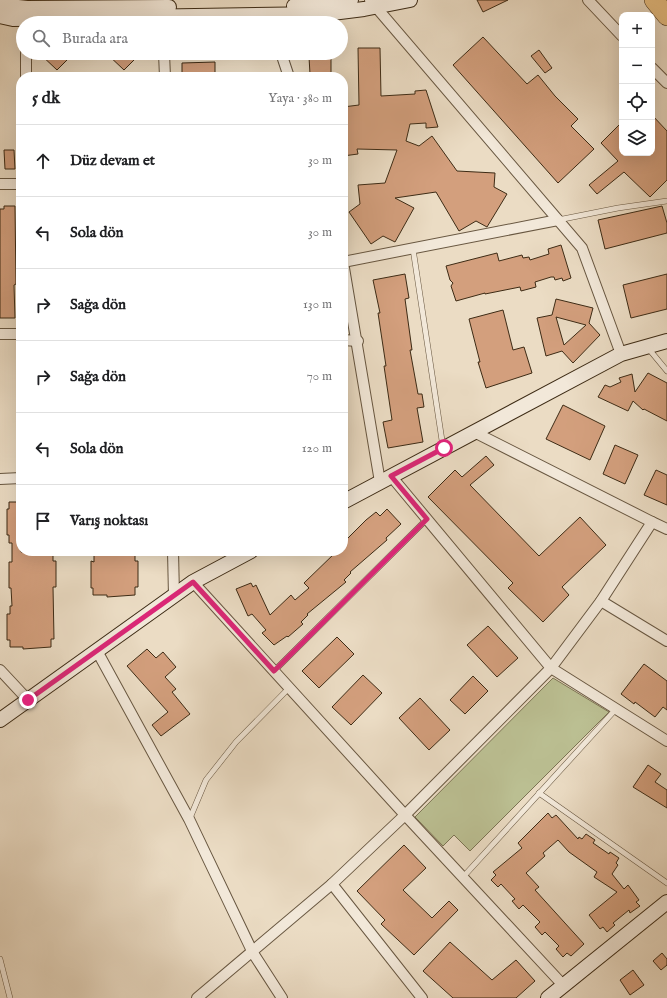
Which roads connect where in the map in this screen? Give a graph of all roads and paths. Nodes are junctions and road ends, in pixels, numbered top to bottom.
1 (351, 0) edge
2 (410, 0) edge
3 (588, 0) edge
4 (654, 0) edge
5 (372, 3) edge
6 (0, 5) edge
7 (269, 15) edge
8 (0, 16) edge
9 (27, 16) edge
10 (164, 16) edge
11 (667, 16) edge
12 (619, 33) edge
13 (26, 60) edge
14 (164, 60) edge
15 (283, 60) edge
16 (655, 71) edge
17 (26, 72) edge
18 (165, 72) edge
19 (287, 72) edge
20 (667, 84) edge
21 (0, 184) edge
22 (16, 184) edge
23 (667, 201) edge
24 (558, 220) junction
25 (413, 249) junction
26 (348, 261) edge
27 (348, 288) edge
28 (0, 334) edge
29 (16, 334) edge
30 (348, 340) edge
31 (358, 341) junction
32 (667, 341) edge
33 (648, 347) junction
34 (621, 354) junction
35 (667, 372) edge
36 (474, 432) junction
37 (444, 448) junction
38 (16, 478) edge
39 (0, 479) edge
40 (386, 479) junction
41 (348, 499) edge
42 (427, 519) junction
43 (652, 522) junction
44 (667, 529) edge
45 (173, 556) edge
46 (242, 556) edge
47 (193, 582) junction
48 (174, 596) junction
49 (601, 601) junction
50 (667, 641) edge
51 (97, 651) junction
52 (552, 668) junction
53 (0, 670) edge
54 (274, 671) junction
55 (5, 681) edge
56 (290, 687) junction
57 (28, 700) junction
58 (616, 709) junction
59 (0, 720) edge
60 (667, 741) edge
61 (539, 793) junction
62 (404, 815) junction
63 (189, 819) junction
64 (464, 876) junction
65 (667, 883) edge
66 (332, 884) junction
67 (667, 902) edge
68 (253, 953) junction
69 (0, 959) edge
70 (563, 985) junction
71 (10, 998) edge
72 (197, 998) edge
73 (282, 998) edge
74 (422, 998) edge
75 (548, 998) edge

1 - 7 street
2 - 5 street
3 - 12 street
4 - 11 highway
5 - 7 street
5 - 24 street
6 - 9 street
7 - 10 street
8 - 9 street
9 - 10 street
13 - 17 street
14 - 18 street
15 - 19 street
16 - 20 street
21 - 22 street
23 - 24 lane
24 - 25 street
24 - 34 street
25 - 26 street
25 - 37 lane
27 - 31 street
28 - 29 street
30 - 31 street
31 - 40 street
32 - 33 street
33 - 34 street
33 - 35 lane
34 - 36 street
36 - 37 street
36 - 43 street
37 - 40 street
38 - 39 street
40 - 41 street
40 - 42 street
42 - 52 street
42 - 54 lane
43 - 44 street
43 - 49 street
45 - 48 street
46 - 47 street
47 - 48 street
47 - 54 street
48 - 51 street
49 - 50 street
49 - 52 street
51 - 57 street
51 - 63 street
52 - 58 street
52 - 62 street
53 - 55 street
54 - 56 street
55 - 57 street
56 - 62 street
56 - 63 lane
57 - 59 street
58 - 60 street
58 - 61 lane
61 - 64 lane
61 - 65 lane
62 - 64 street
62 - 66 street
63 - 68 street
64 - 70 street
66 - 68 street
66 - 74 street
67 - 70 street
68 - 72 street
68 - 73 street
69 - 71 lane
70 - 75 street

